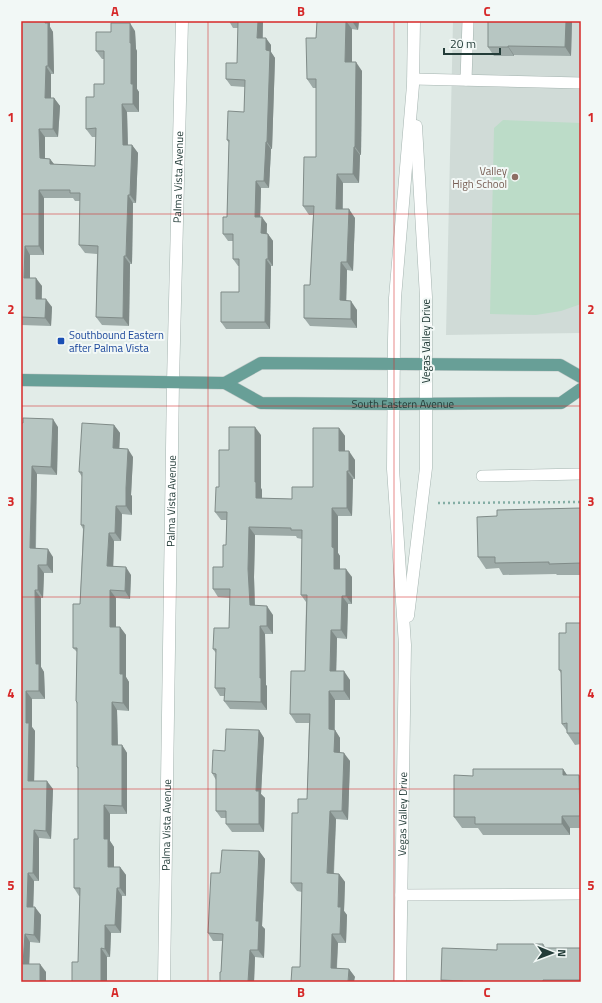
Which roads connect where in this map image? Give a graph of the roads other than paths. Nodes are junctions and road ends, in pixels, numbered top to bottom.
1 (182, 21) edge
2 (414, 21) edge
3 (468, 21) edge
4 (466, 80) junction
5 (413, 82) junction
6 (581, 83) edge
7 (394, 364) junction
8 (426, 364) junction
9 (581, 377) edge
10 (21, 380) edge
11 (173, 382) junction
12 (225, 383) junction
13 (581, 389) edge
14 (394, 404) junction
15 (426, 404) junction
16 (581, 474) edge
17 (482, 476) dead end
18 (405, 645) junction
19 (581, 894) edge
20 (401, 895) junction
21 (164, 982) edge
22 (400, 982) edge

1 - 11 street, Palma Vista Avenue
2 - 5 street, Vegas Valley Drive
3 - 4 lane
4 - 5 lane
4 - 6 lane
5 - 7 street, Vegas Valley Drive
5 - 8 street, Vegas Valley Drive
7 - 8 main road
7 - 12 main road
7 - 14 street, Vegas Valley Drive
8 - 9 main road
8 - 15 street, Vegas Valley Drive
10 - 11 main road, South Eastern Avenue
11 - 12 main road, South Eastern Avenue
11 - 21 street, Palma Vista Avenue
12 - 14 main road, South Eastern Avenue
13 - 15 main road, South Eastern Avenue
14 - 15 main road, South Eastern Avenue
14 - 18 street, Vegas Valley Drive
15 - 18 street, Vegas Valley Drive
16 - 17 lane
18 - 20 street, Vegas Valley Drive
19 - 20 lane
20 - 22 street, Vegas Valley Drive

